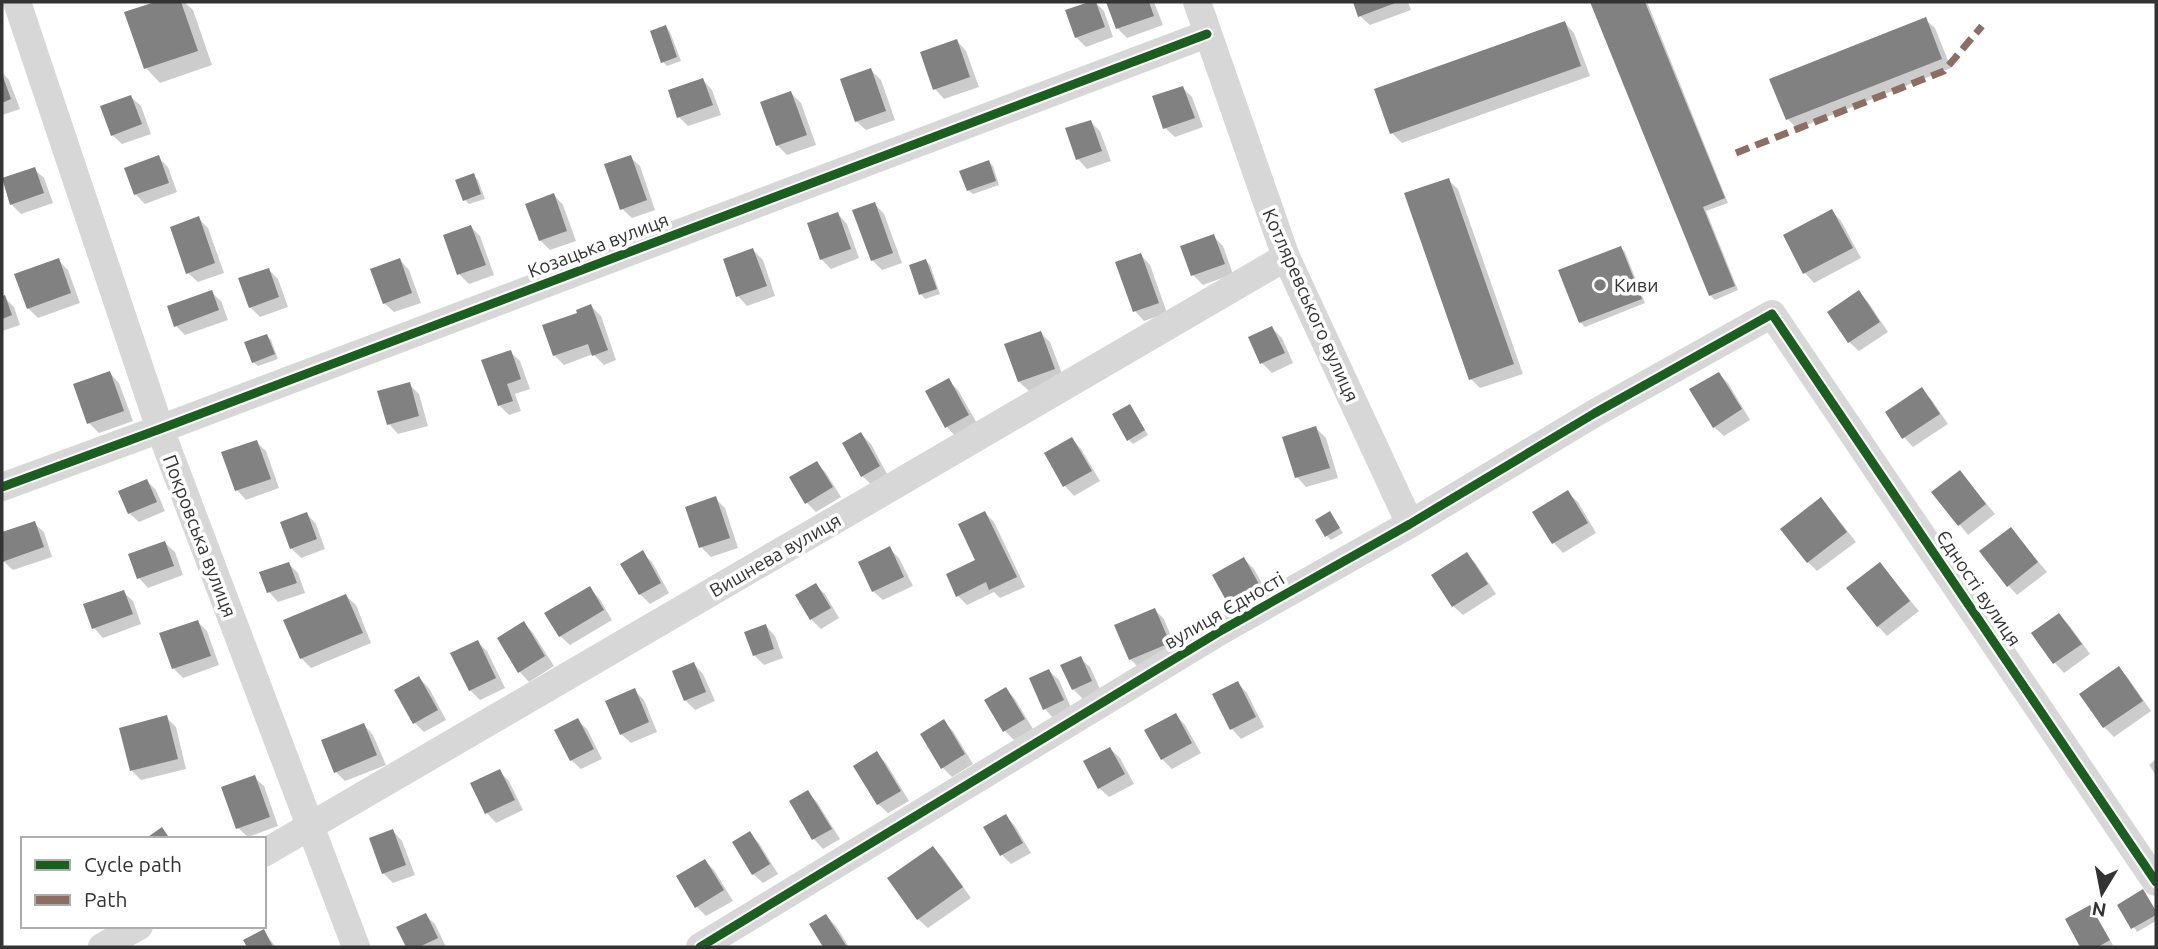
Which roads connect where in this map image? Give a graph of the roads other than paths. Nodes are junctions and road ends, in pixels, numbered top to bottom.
1 (18, 2) edge
2 (1197, 2) edge
3 (1207, 34) junction
4 (1286, 257) junction
5 (1772, 314) joint
6 (160, 429) junction
7 (2, 487) edge
8 (1410, 524) junction
9 (309, 827) junction
10 (266, 852) edge
11 (2156, 881) edge
12 (135, 928) edge
13 (102, 947) edge
14 (356, 947) edge
15 (700, 947) edge

1 - 6 street, Покровська вулиця
2 - 3 street, Котляревського вулиця
3 - 4 street, Котляревського вулиця
3 - 6 street, Козацька вулиця
4 - 8 street, Котляревського вулиця
4 - 9 street, Вишнева вулиця
5 - 8 street, вулиця Єдності
5 - 11 street, Єдності вулиця
6 - 7 street, Козацька вулиця
6 - 9 street, Покровська вулиця
8 - 15 street, вулиця Єдності
9 - 10 street, Вишнева вулиця
9 - 14 street, Покровська вулиця
12 - 13 street

